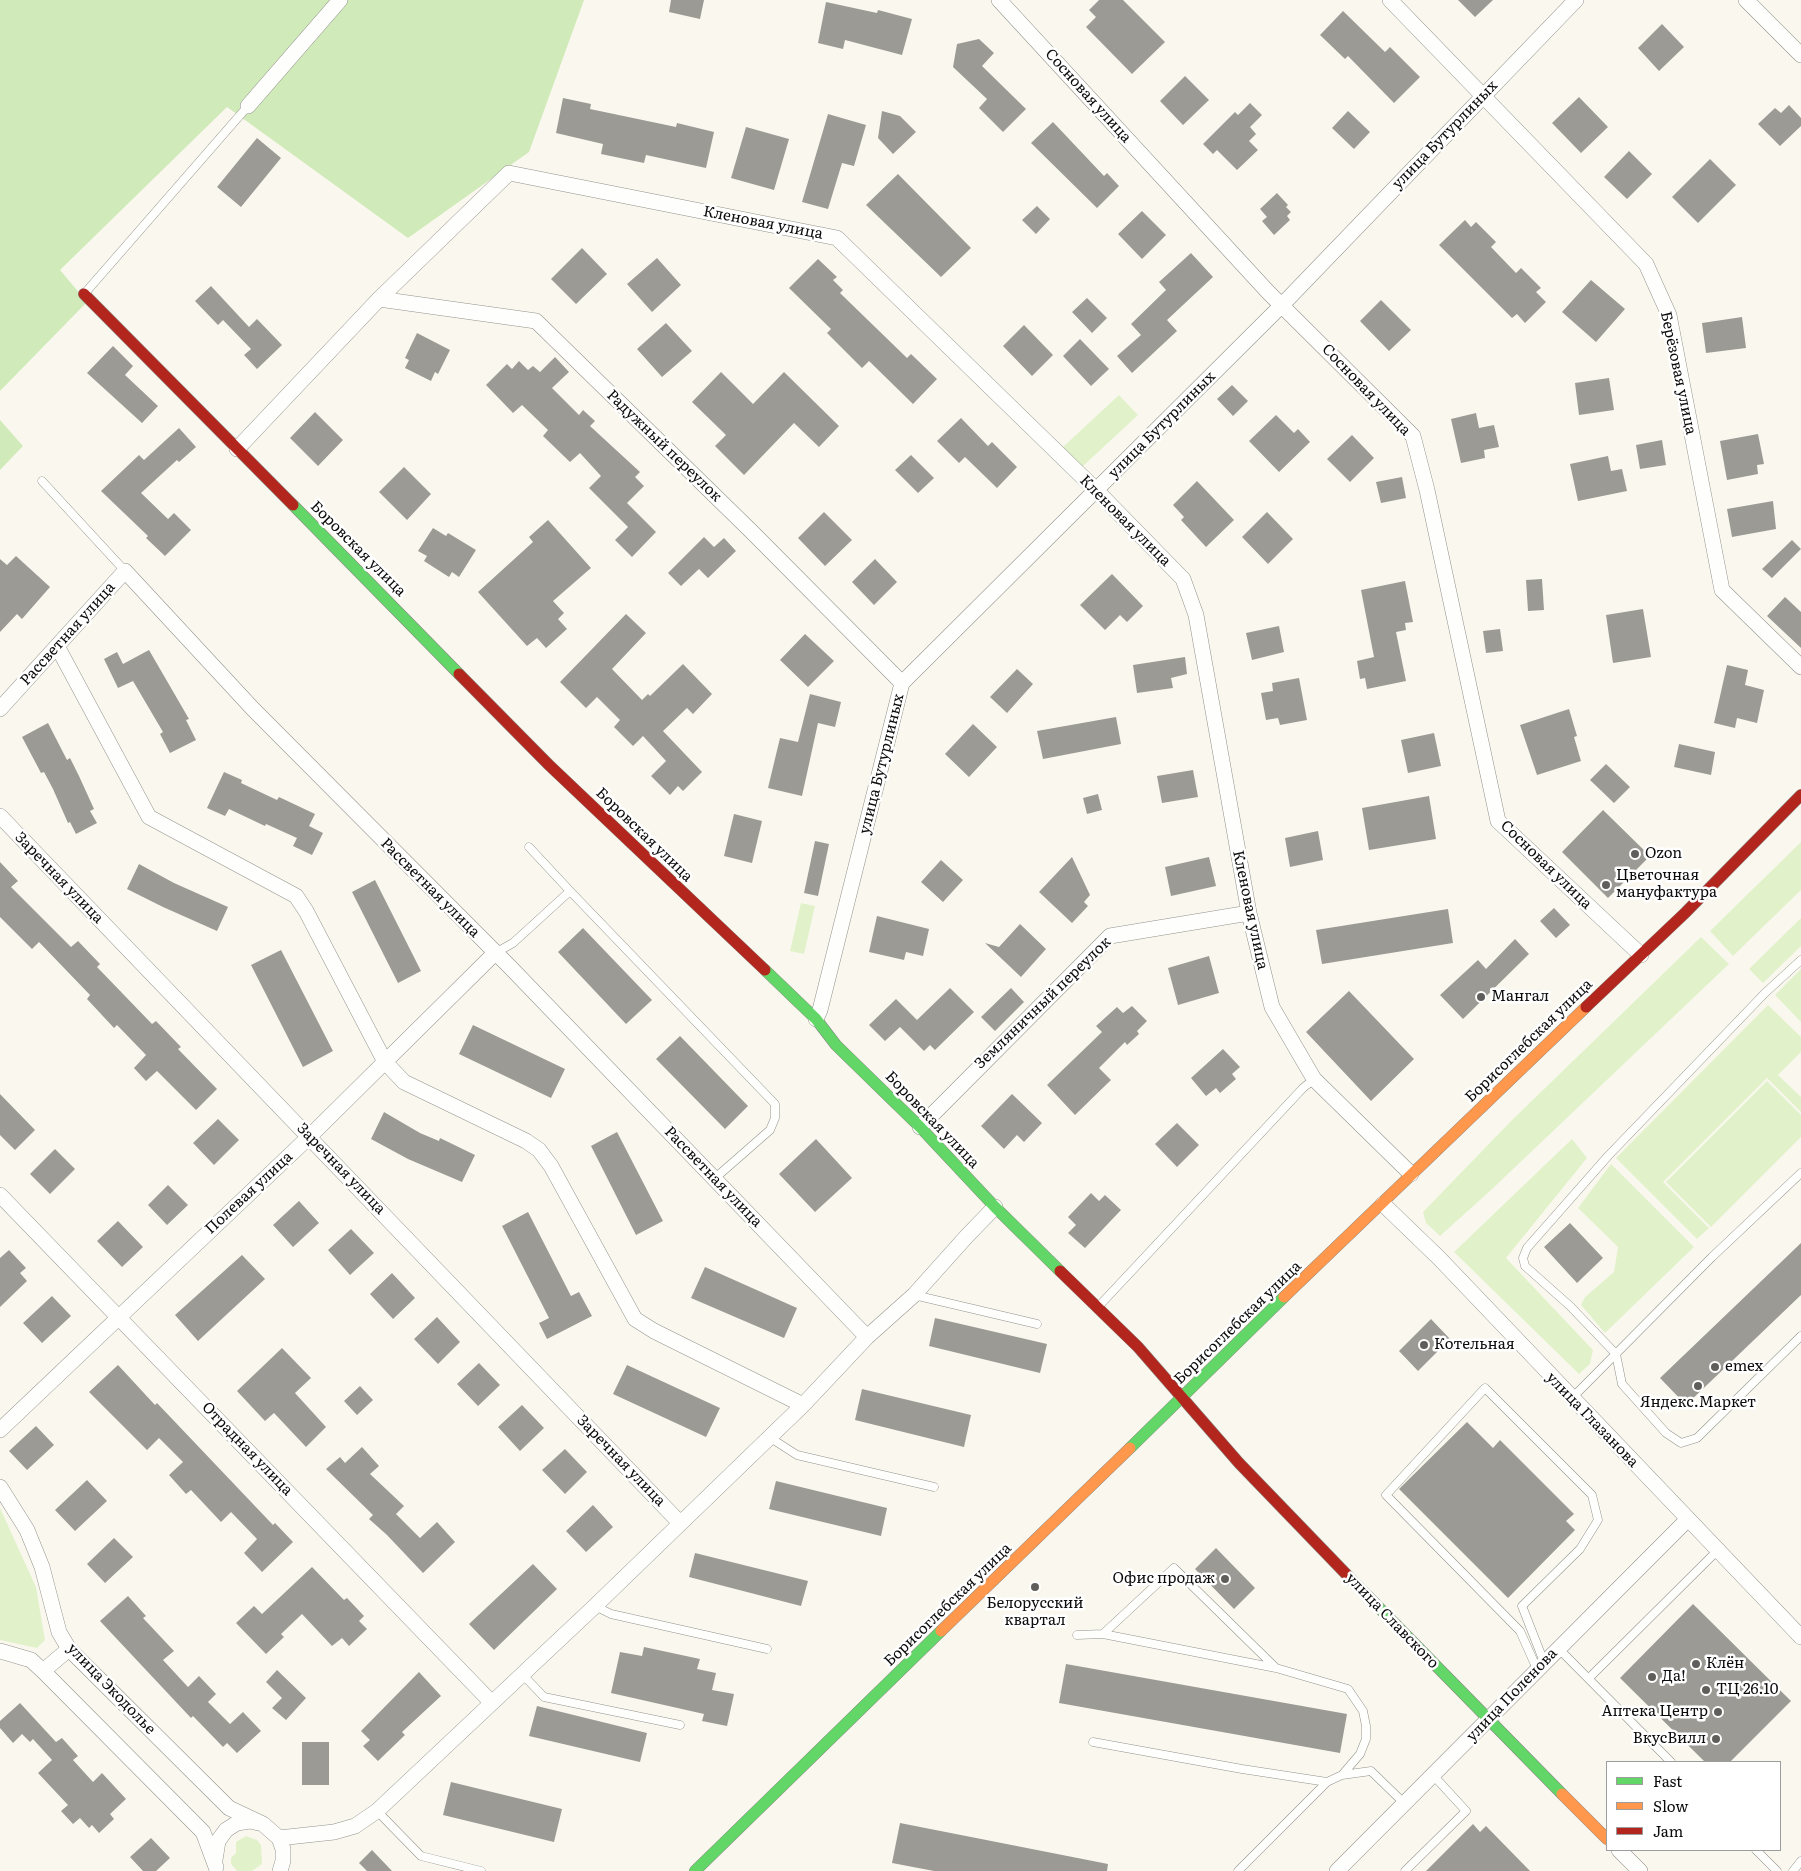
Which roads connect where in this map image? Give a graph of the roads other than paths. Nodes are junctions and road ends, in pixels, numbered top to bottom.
1 (340, 0) edge
2 (999, 0) edge
3 (1390, 0) edge
4 (1576, 0) edge
5 (1746, 0) edge
6 (1801, 55) edge
7 (1482, 96) junction
8 (248, 106) joint
9 (84, 294) joint
10 (379, 299) junction
11 (1282, 305) junction
12 (238, 449) junction
13 (42, 482) dead end
14 (1096, 490) junction
15 (125, 571) junction
16 (57, 646) junction
17 (1801, 667) edge
18 (902, 683) junction
19 (0, 709) edge
20 (1801, 795) edge
21 (0, 816) edge
22 (529, 847) dead end
23 (570, 891) junction
24 (1249, 913) junction
25 (495, 953) junction
26 (1641, 955) junction
27 (1801, 960) edge
28 (816, 1019) junction
29 (385, 1062) junction
30 (1314, 1079) junction
31 (920, 1127) junction
32 (310, 1136) junction
33 (1801, 1173) edge
34 (1411, 1174) junction
35 (714, 1178) junction
36 (0, 1195) edge
37 (1383, 1204) junction
38 (995, 1207) junction
39 (914, 1295) junction
40 (1096, 1308) junction
41 (119, 1316) junction
42 (1037, 1324) dead end
43 (1801, 1336) edge
44 (867, 1337) junction
45 (1616, 1354) junction
46 (1182, 1399) junction
47 (1571, 1399) junction
48 (803, 1405) junction
49 (0, 1430) edge
50 (769, 1437) junction
51 (0, 1487) edge
52 (934, 1487) dead end
53 (1687, 1520) junction
54 (680, 1523) junction
55 (1717, 1551) junction
56 (595, 1606) junction
57 (1103, 1634) junction
58 (1077, 1635) dead end
59 (1801, 1637) edge
60 (1558, 1648) junction
61 (69, 1649) junction
62 (767, 1649) dead end
63 (0, 1651) edge
64 (1540, 1665) junction
65 (1276, 1668) junction
66 (43, 1671) junction
67 (522, 1674) junction
68 (1589, 1678) junction
69 (492, 1703) junction
70 (1487, 1720) junction
71 (680, 1725) dead end
72 (1093, 1742) dead end
73 (1670, 1761) edge
74 (1342, 1775) junction
75 (1433, 1775) junction
76 (1327, 1782) junction
77 (1405, 1804) junction
78 (377, 1811) junction
79 (263, 1824) junction
80 (279, 1838) junction
81 (1606, 1838) edge
82 (1620, 1851) edge
83 (1757, 1851) edge
84 (1801, 1861) edge
85 (217, 1869) edge
86 (280, 1871) edge
87 (481, 1871) edge
88 (695, 1871) edge
89 (1238, 1871) edge
90 (1337, 1871) edge
91 (1405, 1871) edge
92 (1640, 1871) edge
93 (1777, 1871) edge
94 (1793, 1871) edge

1 - 8 street
2 - 11 street, Сосновая улица
3 - 7 street, Берёзовая улица
4 - 7 street, улица Бутурлиных
5 - 6 street
7 - 11 street, улица Бутурлиных
7 - 17 street, Берёзовая улица
8 - 9 lane
9 - 12 street, Боровская улица
10 - 12 street
10 - 14 street, Кленовая улица
10 - 18 street, Радужный переулок
11 - 14 street, улица Бутурлиных
11 - 26 street, Сосновая улица
12 - 28 street, Боровская улица
13 - 15 lane
14 - 18 street, улица Бутурлиных
14 - 24 street, Кленовая улица
15 - 16 street, Рассветная улица
15 - 25 street, Рассветная улица
16 - 19 street, Рассветная улица
16 - 29 street
18 - 28 street, улица Бутурлиных
20 - 26 street, Борисоглебская улица
21 - 32 street, Заречная улица
22 - 23 lane
23 - 25 lane
23 - 35 lane
24 - 30 street, Кленовая улица
24 - 31 street, Земляничный переулок
25 - 29 street, Полевая улица
25 - 35 street, Рассветная улица
26 - 34 street, Борисоглебская улица
27 - 45 lane
28 - 31 street, Боровская улица
29 - 32 street, Полевая улица
29 - 48 street
30 - 34 street, Кленовая улица
30 - 40 lane
31 - 38 street, Боровская улица
32 - 41 street, Полевая улица
32 - 54 street, Заречная улица
33 - 45 lane
34 - 37 street, Борисоглебская улица
35 - 44 street, Рассветная улица
36 - 41 street, Отрадная улица
37 - 46 street, Борисоглебская улица
37 - 47 street, улица Глазанова
38 - 39 street
38 - 40 street, Боровская улица
39 - 42 lane
39 - 44 street
40 - 46 street, Боровская улица
41 - 49 street, Полевая улица
41 - 69 street, Отрадная улица
43 - 45 lane
44 - 48 street
45 - 47 lane
46 - 70 street, улица Славского
46 - 88 street, Борисоглебская улица
47 - 53 street, улица Глазанова
48 - 50 street
50 - 52 lane
50 - 54 street
51 - 61 street, улица Экодолье
53 - 55 street, улица Глазанова
53 - 60 street, улица Поленова
54 - 56 street
55 - 59 street, улица Глазанова
55 - 68 lane
56 - 62 lane
56 - 67 street
57 - 58 lane
57 - 65 lane
57 - 65 lane
60 - 64 street, улица Поленова
60 - 68 lane
61 - 66 street
61 - 79 street, улица Экодолье
63 - 66 street
64 - 64 lane
64 - 70 street, улица Поленова
65 - 74 lane
66 - 85 street
67 - 69 street
67 - 71 lane
68 - 73 lane
69 - 78 street
70 - 75 street, улица Поленова
70 - 81 street, улица Славского
72 - 76 lane
74 - 76 lane
74 - 77 lane
75 - 77 street, улица Поленова
75 - 91 lane
76 - 89 lane
77 - 90 street, улица Поленова
78 - 80 street
78 - 87 lane
79 - 80 street, улица Экодолье
79 - 85 street
80 - 86 street
82 - 92 street
83 - 93 lane
84 - 94 lane

